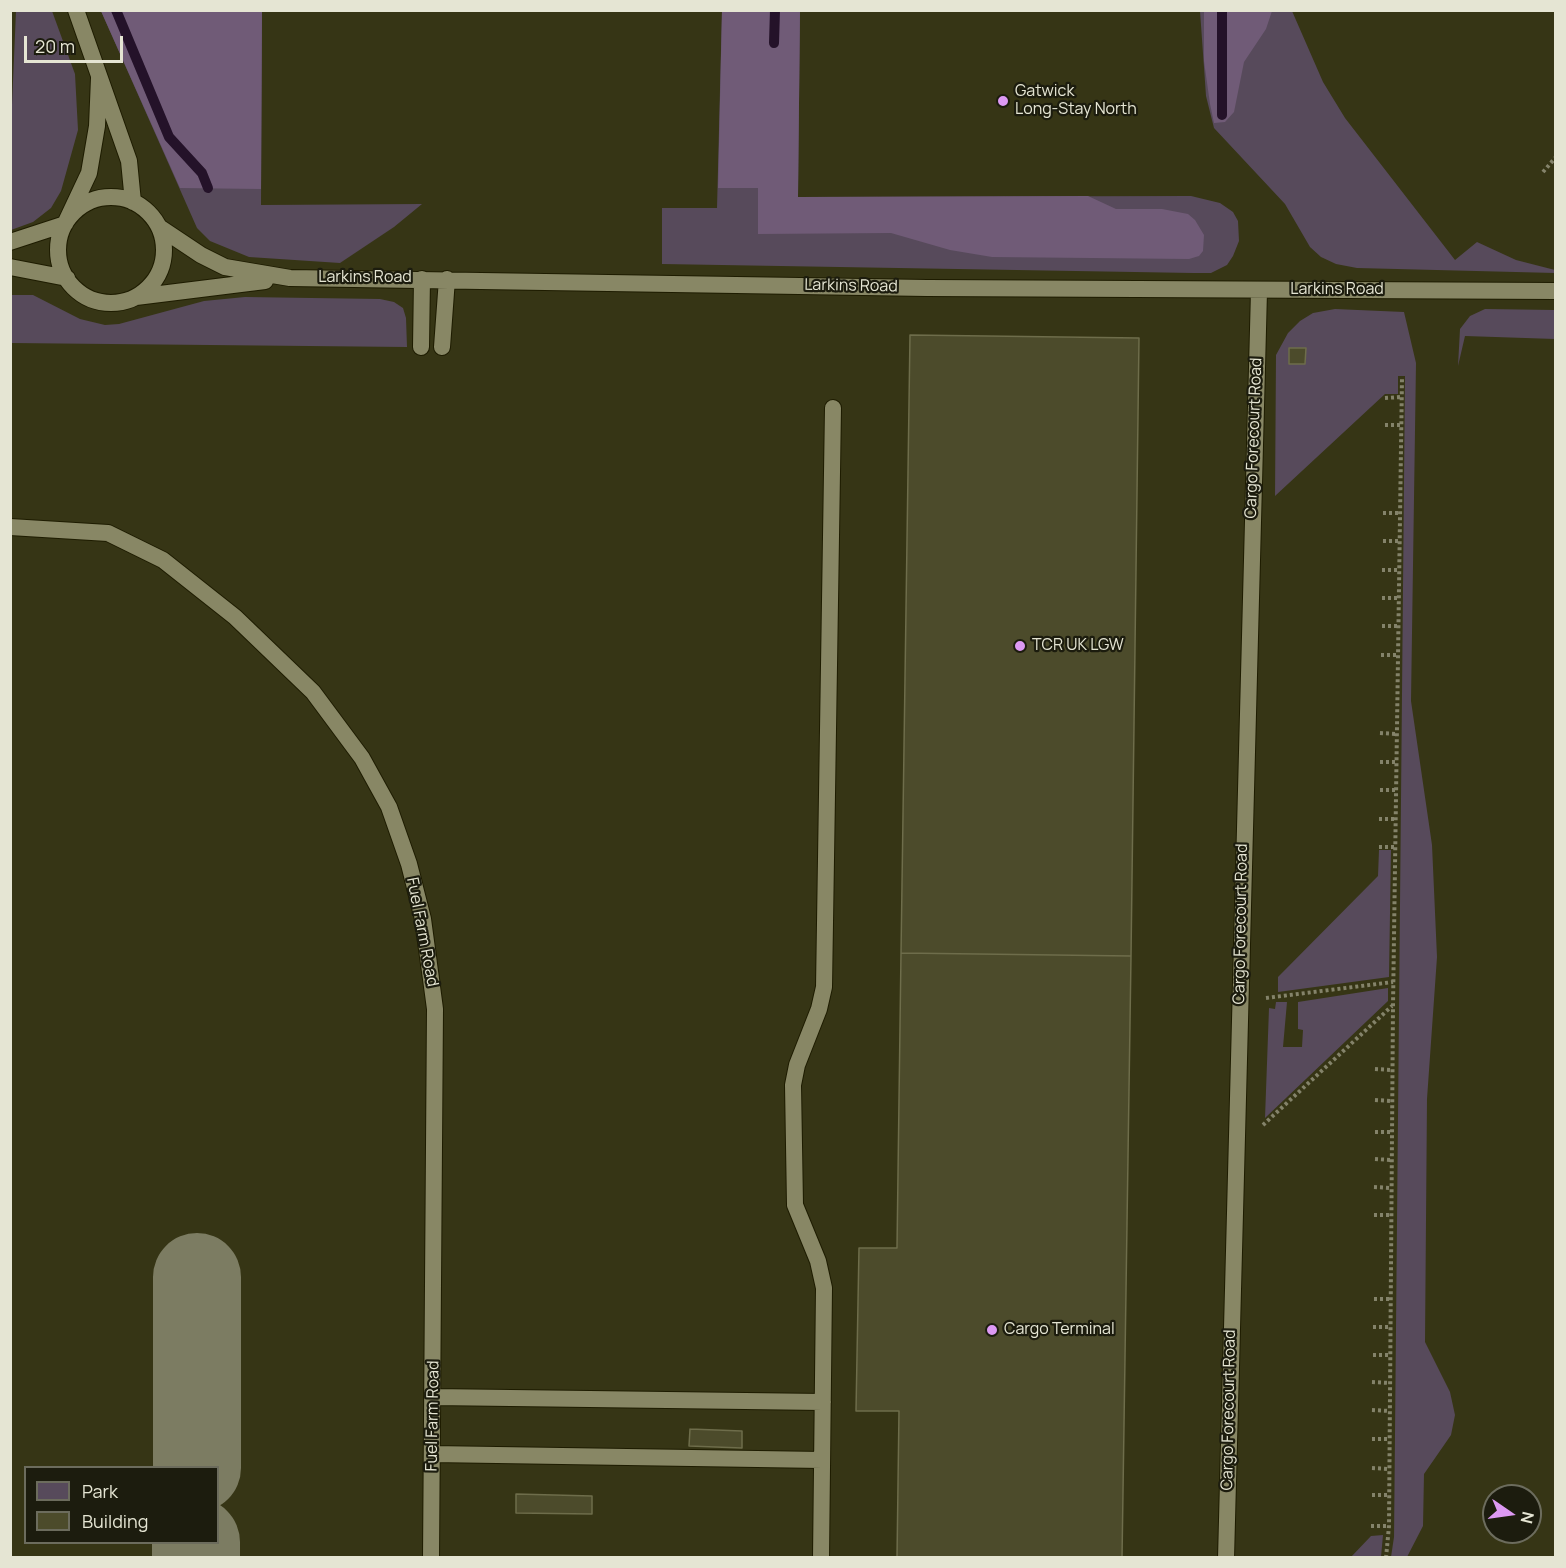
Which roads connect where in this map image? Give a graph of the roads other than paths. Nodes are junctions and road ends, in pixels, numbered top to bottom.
1 (75, 10) edge
2 (99, 78) junction
3 (133, 202) junction
4 (65, 224) junction
5 (159, 227) junction
6 (10, 242) edge
7 (10, 267) edge
8 (67, 278) junction
9 (290, 278) junction
10 (422, 279) junction
11 (447, 279) junction
12 (1259, 291) junction
13 (1556, 291) edge
14 (136, 297) junction
15 (422, 347) dead end
16 (442, 347) dead end
17 (832, 408) dead end
18 (10, 527) edge
19 (433, 1397) junction
20 (823, 1402) junction
21 (432, 1454) junction
22 (822, 1460) junction
23 (431, 1557) edge
24 (821, 1557) edge
25 (1226, 1557) edge

1 - 2 lane
2 - 3 lane
2 - 4 lane
3 - 4 lane
3 - 5 lane
4 - 6 lane
4 - 8 lane
5 - 9 lane, Larkins Road
5 - 14 lane
7 - 8 lane
8 - 14 lane
9 - 10 lane, Larkins Road
9 - 14 lane
10 - 11 lane, Larkins Road
10 - 15 lane
11 - 12 lane, Larkins Road
11 - 16 lane
12 - 13 lane, Larkins Road
12 - 25 lane, Cargo Forecourt Road
17 - 20 lane
18 - 19 lane, Fuel Farm Road
19 - 20 lane
19 - 21 lane, Fuel Farm Road
20 - 22 lane
21 - 22 lane
21 - 23 lane, Fuel Farm Road
22 - 24 lane

